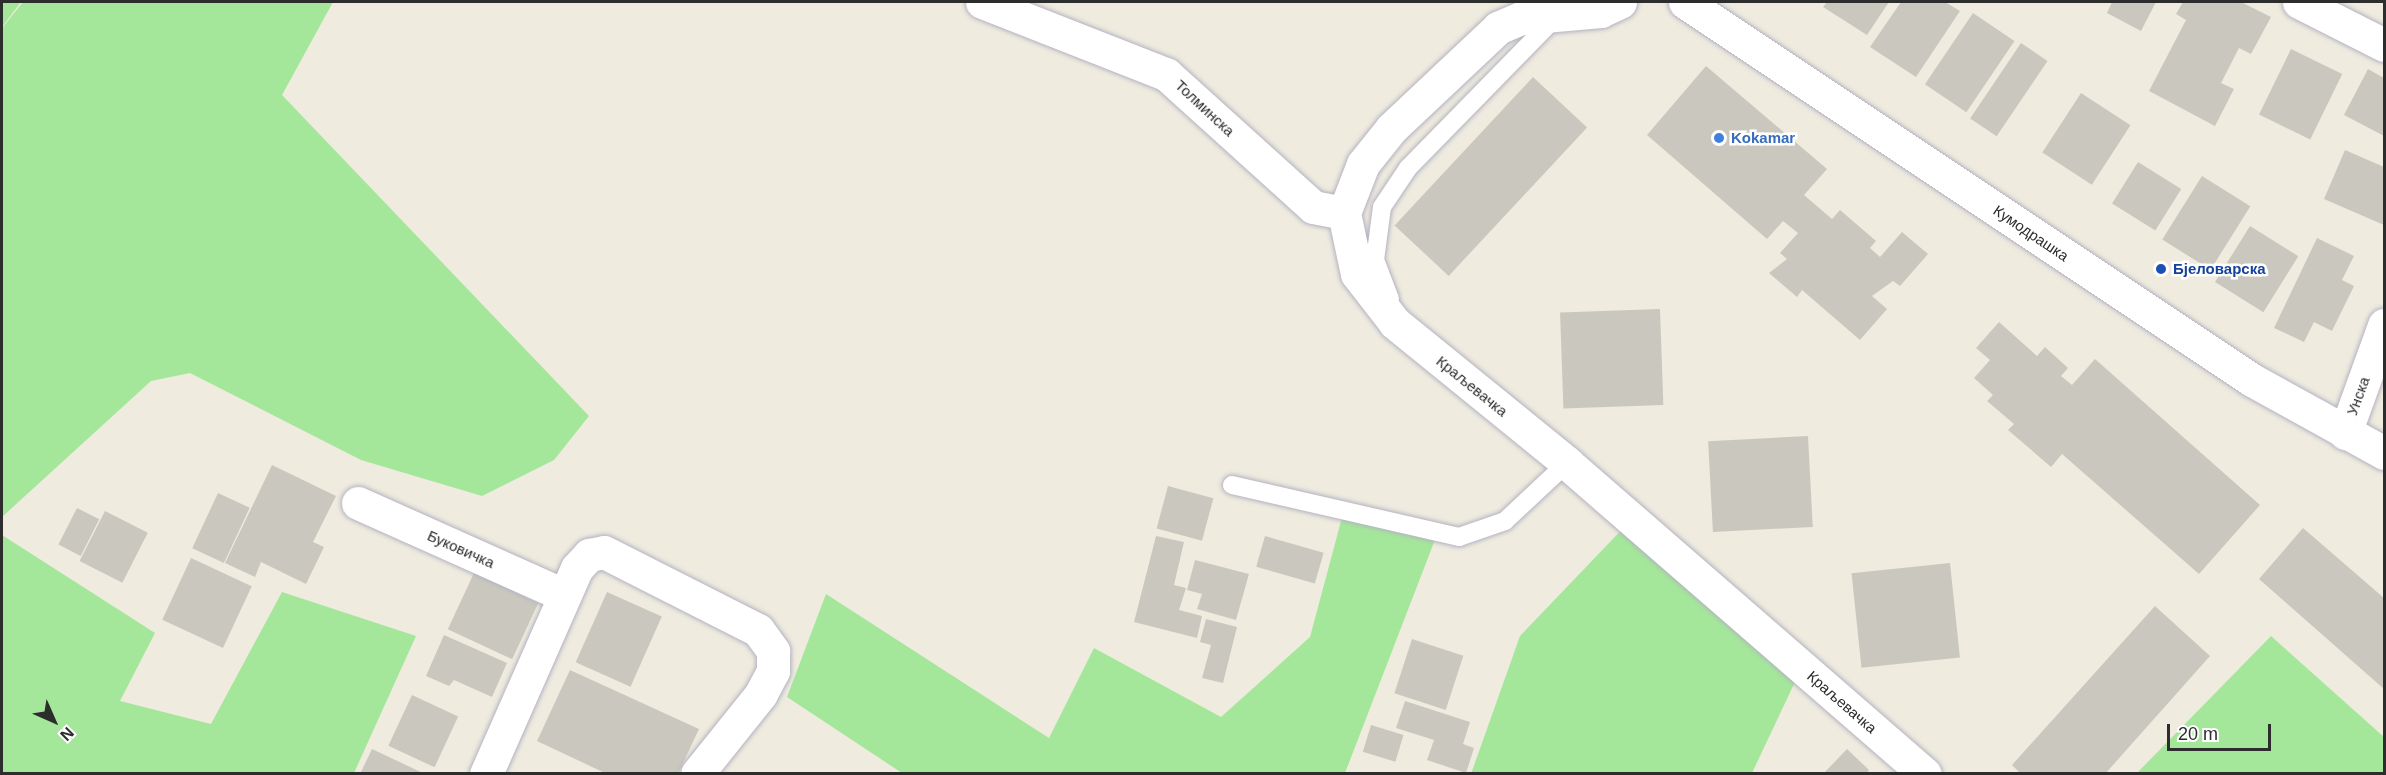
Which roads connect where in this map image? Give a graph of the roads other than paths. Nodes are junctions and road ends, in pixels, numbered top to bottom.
1 (982, 2) edge
2 (1620, 2) edge
3 (1685, 2) edge
4 (2299, 2) edge
5 (1556, 16) junction
6 (2385, 45) edge
7 (1344, 213) junction
8 (2385, 325) edge
9 (1403, 329) junction
10 (2345, 433) junction
11 (2385, 453) edge
12 (1567, 463) junction
13 (1232, 485) dead end
14 (358, 503) dead end
15 (564, 595) junction
16 (486, 774) edge
17 (697, 774) edge
18 (1926, 774) edge

1 - 7 street, Толминска
2 - 5 street
3 - 10 street, Кумодрашка
4 - 6 street
5 - 7 street
5 - 9 lane
7 - 9 street, Краљевачка
8 - 10 street, Унска
9 - 12 street, Краљевачка
10 - 11 street, Кумодрашка
12 - 13 lane
12 - 18 street, Краљевачка
14 - 15 street, Буковичка
15 - 16 street
15 - 17 street

